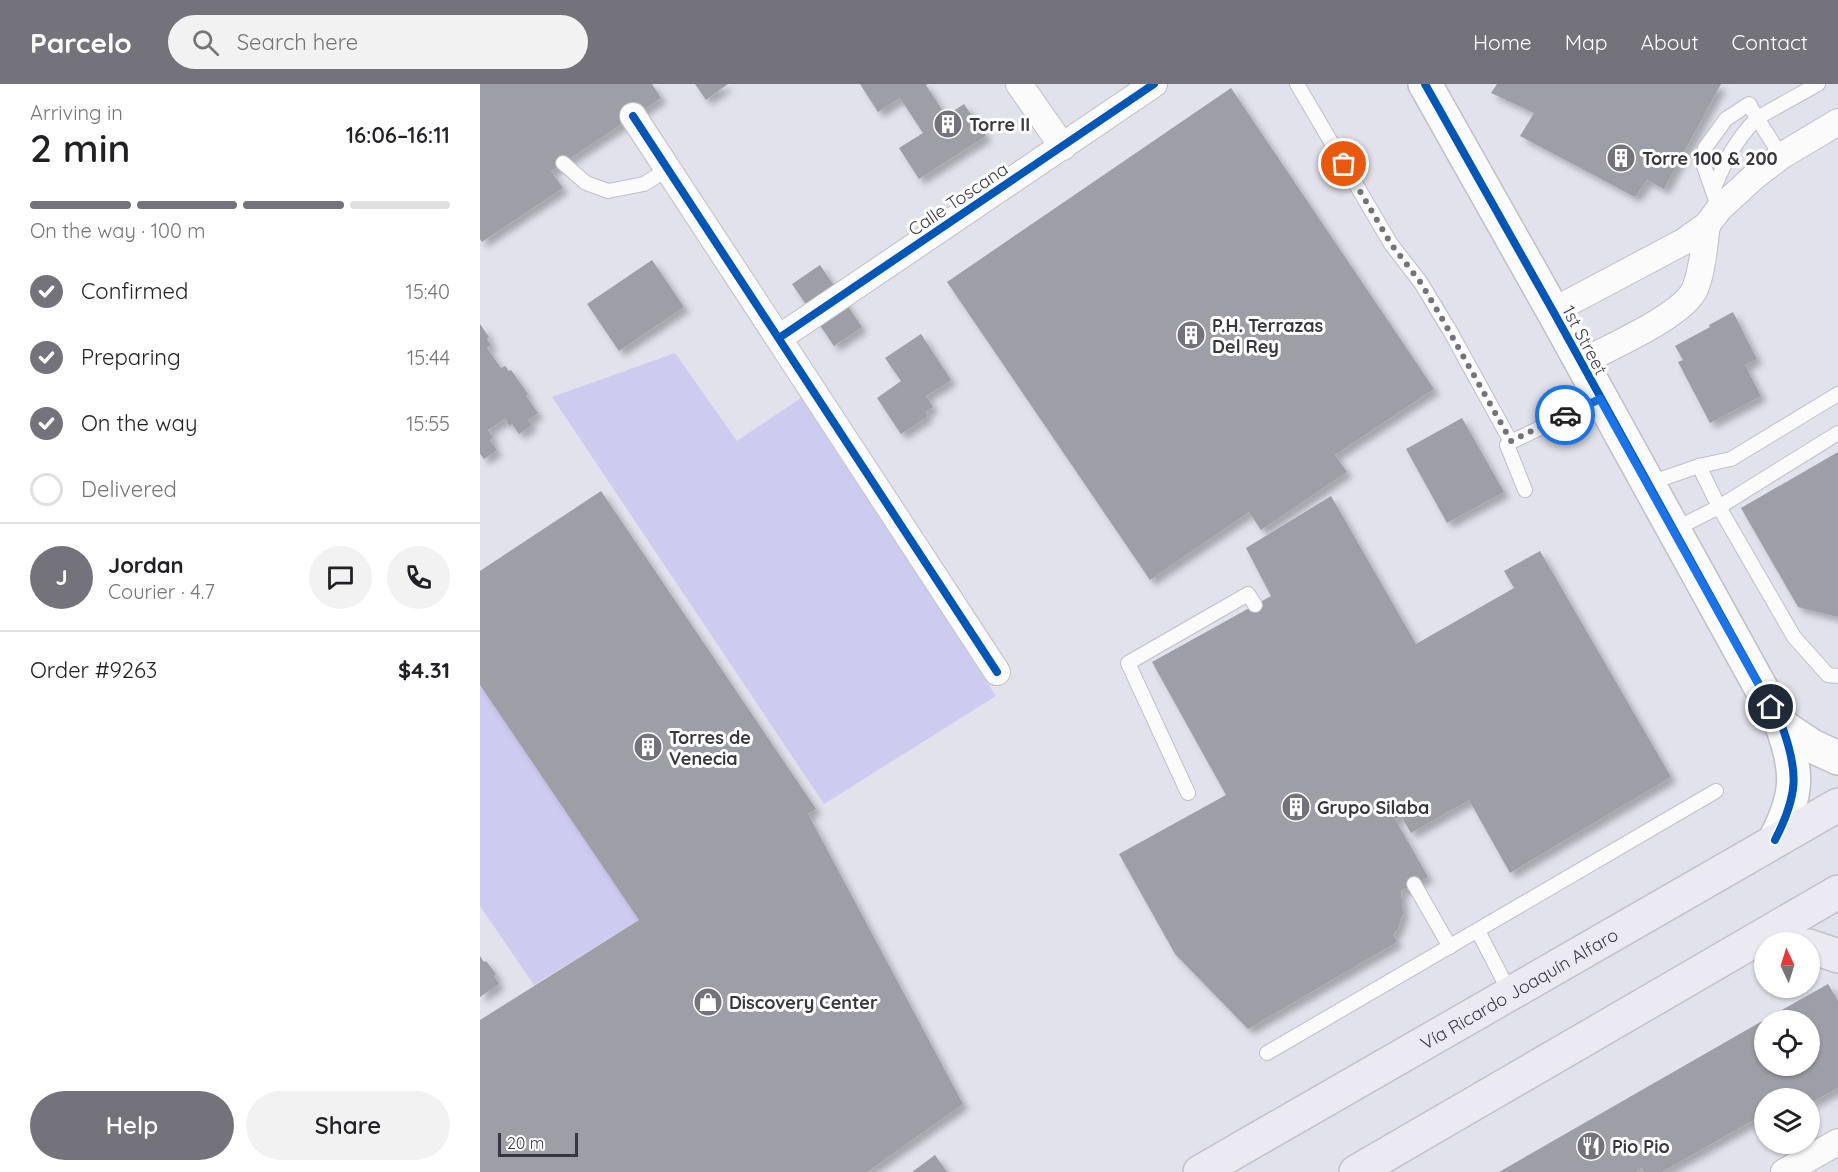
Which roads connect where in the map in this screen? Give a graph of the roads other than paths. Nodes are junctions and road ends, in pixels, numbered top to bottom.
1 (1019, 84) edge
2 (1154, 84) edge
3 (1297, 84) edge
4 (1425, 84) edge
5 (1818, 84) edge
6 (633, 116) dead end
7 (1757, 118) junction
8 (1838, 122) edge
9 (1063, 147) junction
10 (1781, 156) junction
11 (563, 163) dead end
12 (668, 169) junction
13 (1713, 208) junction
14 (1553, 311) junction
15 (779, 338) junction
16 (1580, 363) junction
17 (1838, 393) edge
18 (1600, 399) junction
19 (1838, 433) edge
20 (1511, 441) junction
21 (1699, 466) junction
22 (1647, 484) junction
23 (1525, 490) dead end
24 (1719, 507) junction
25 (1673, 530) junction
26 (1255, 605) dead end
27 (997, 672) dead end
28 (1838, 676) edge
29 (1782, 726) junction
30 (1838, 758) edge
31 (1716, 791) dead end
32 (1188, 793) dead end
33 (1838, 805) edge
34 (1775, 840) junction
35 (1414, 884) dead end
36 (1836, 897) edge
37 (1478, 931) junction
38 (1789, 932) edge
39 (1450, 947) junction
40 (1820, 950) edge
41 (1754, 953) edge
42 (1838, 956) edge
43 (1509, 993) junction
44 (1267, 1053) dead end
45 (1838, 1142) edge
46 (1200, 1172) edge
47 (1356, 1172) edge
48 (1784, 1172) edge

1 - 9 street
2 - 9 street, Calle Toscana
3 - 20 lane
4 - 14 street, 1st Street
5 - 7 lane
6 - 12 street
7 - 10 lane
7 - 13 lane
7 - 13 lane
8 - 10 street
9 - 15 street, Calle Toscana
10 - 13 street
11 - 12 lane
12 - 15 street
13 - 14 street
13 - 16 street
14 - 16 street, 1st Street
15 - 27 street
16 - 18 street, 1st Street
17 - 21 lane
18 - 20 lane
18 - 22 street, 1st Street
19 - 24 lane
20 - 23 lane
21 - 22 lane
21 - 24 lane
22 - 25 street, 1st Street
24 - 25 lane
24 - 28 lane
25 - 29 street, 1st Street
26 - 32 lane
29 - 30 street, 1st Street
29 - 34 street, 1st Street
31 - 37 lane
33 - 34 main road, Vía Ricardo Joaquín Alfaro
34 - 43 main road, Vía Ricardo Joaquín Alfaro
35 - 39 lane
36 - 38 main road
37 - 39 lane
37 - 43 lane
39 - 44 lane
40 - 42 main road
41 - 47 main road
43 - 46 main road, Vía Ricardo Joaquín Alfaro
45 - 48 street

